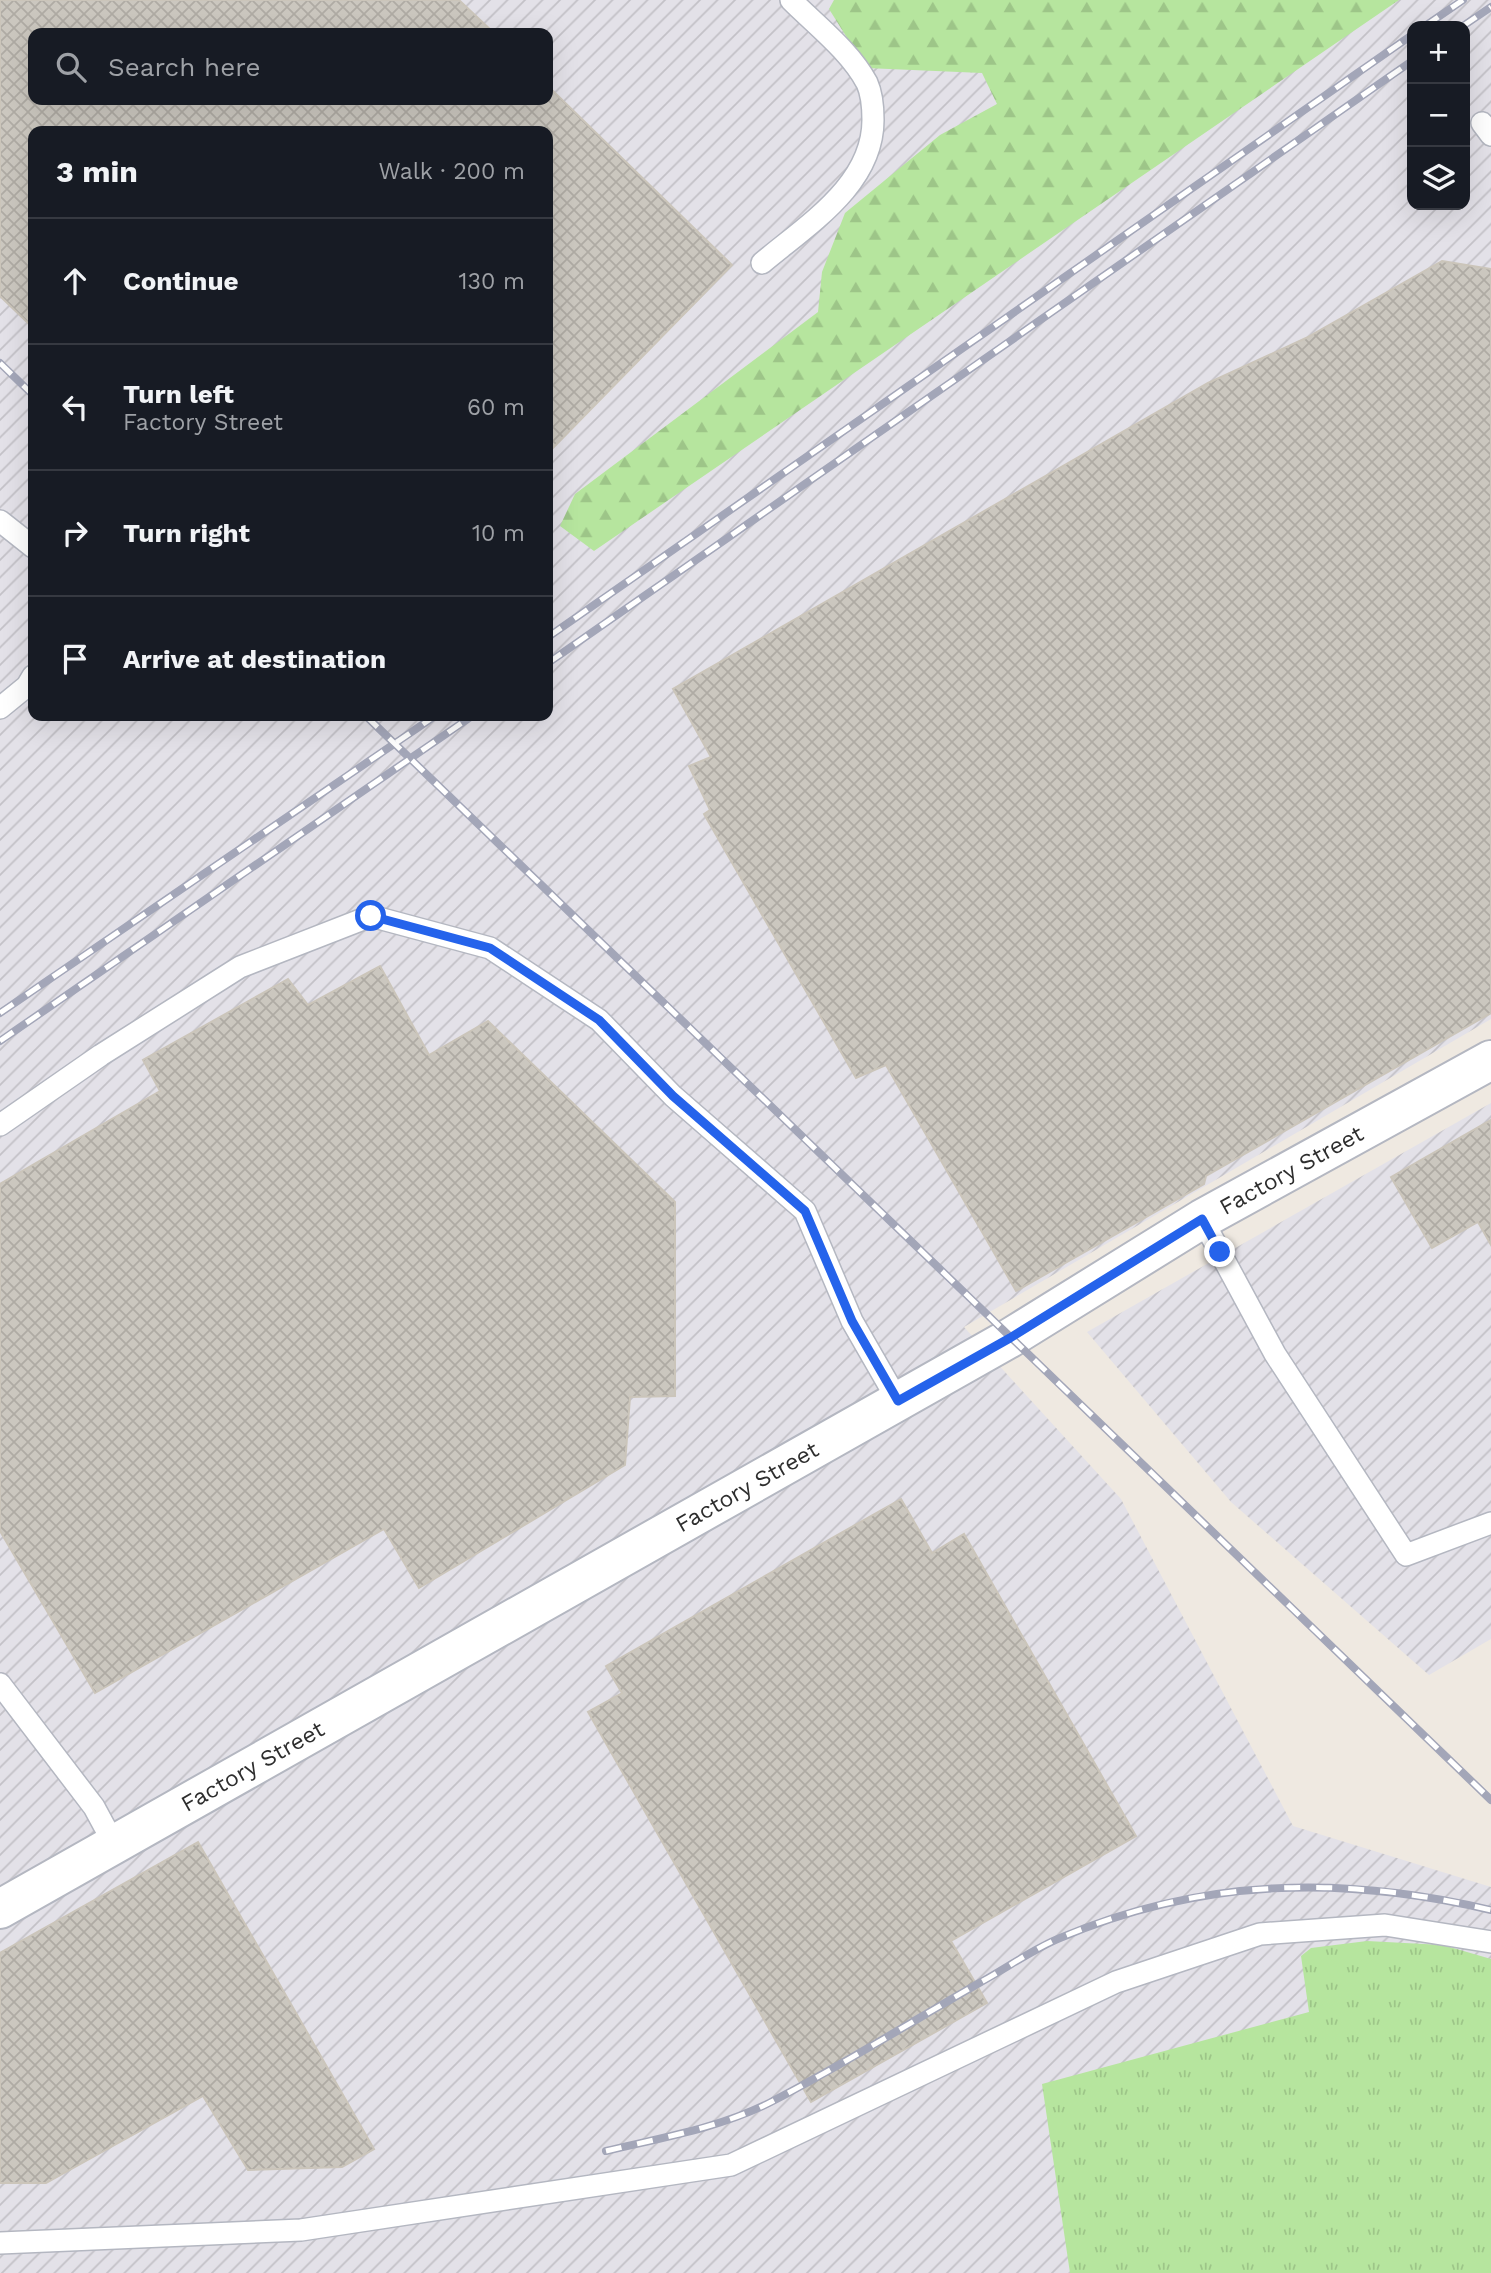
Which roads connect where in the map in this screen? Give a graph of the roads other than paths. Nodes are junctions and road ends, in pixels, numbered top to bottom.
1 (791, 0) edge
2 (762, 263) dead end
3 (0, 521) edge
4 (28, 543) edge
5 (28, 684) edge
6 (0, 708) edge
7 (1491, 1060) edge
8 (0, 1125) edge
9 (1202, 1219) junction
10 (898, 1401) junction
11 (1491, 1523) edge
12 (0, 1684) edge
13 (114, 1844) junction
14 (0, 1909) edge
15 (1491, 1942) edge
16 (0, 2243) edge

1 - 2 lane
3 - 4 lane
5 - 6 lane
7 - 9 street, Factory Street
8 - 10 lane
9 - 10 street, Factory Street
9 - 11 lane
10 - 13 street, Factory Street
12 - 13 lane
13 - 14 street, Factory Street
15 - 16 lane

